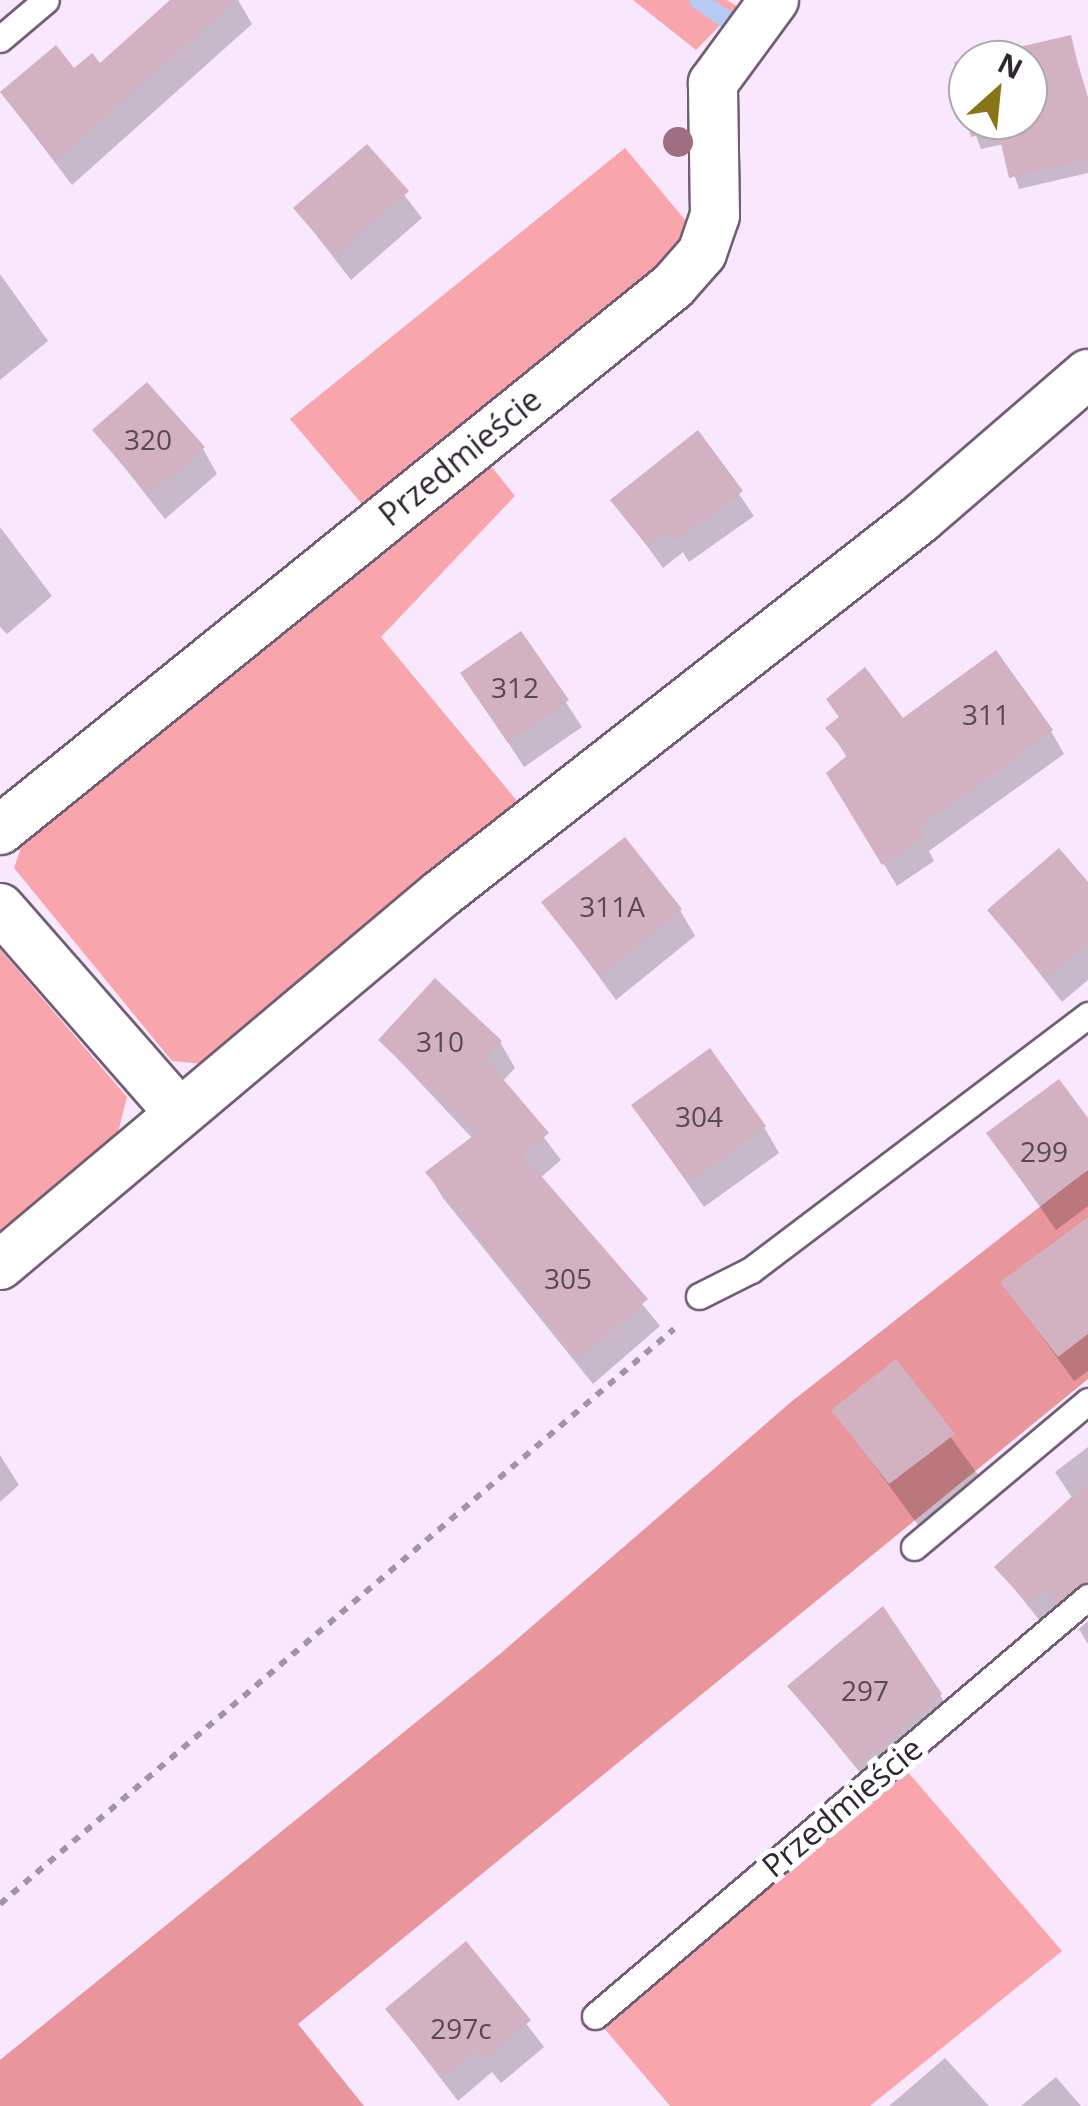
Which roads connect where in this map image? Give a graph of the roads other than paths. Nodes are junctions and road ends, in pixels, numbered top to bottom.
1 (46, 0) edge
2 (774, 0) edge
3 (0, 40) edge
4 (1088, 374) edge
5 (0, 830) edge
6 (0, 908) edge
7 (1088, 1016) edge
8 (178, 1111) junction
9 (0, 1265) edge
10 (699, 1296) road end
11 (1088, 1402) edge
12 (914, 1547) dead end
13 (1088, 1597) edge
14 (595, 2016) dead end

1 - 3 lane
2 - 5 street, Przedmieście
4 - 8 street
6 - 8 street
7 - 10 lane
8 - 9 street
11 - 12 lane
13 - 14 lane, Przedmieście

